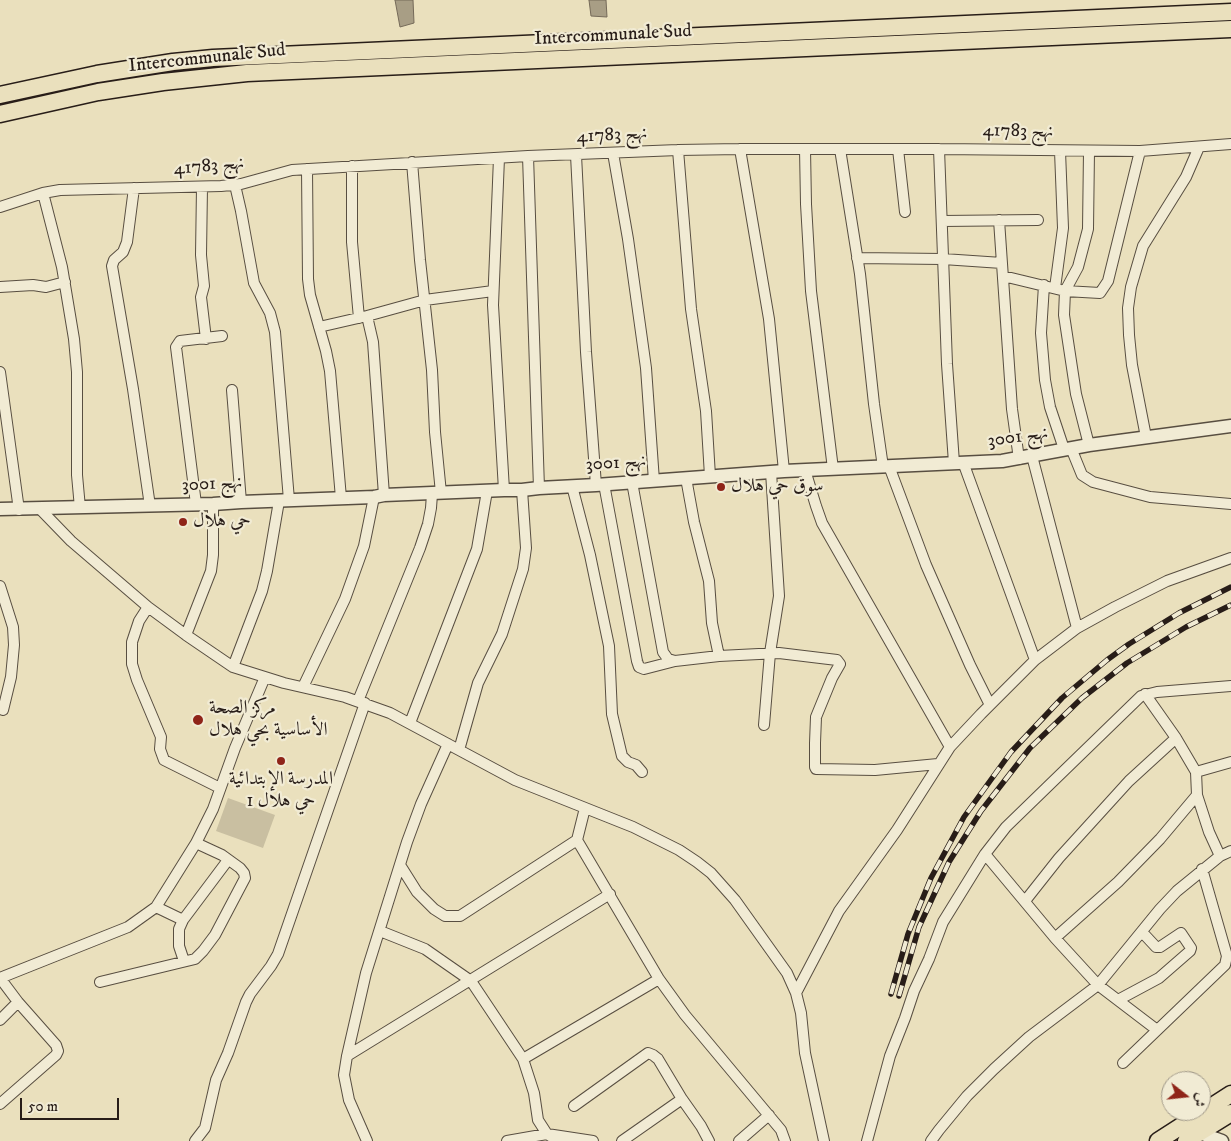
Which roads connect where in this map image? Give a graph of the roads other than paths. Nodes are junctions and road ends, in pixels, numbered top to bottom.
1 (1231, 12) edge
2 (1231, 29) edge
3 (0, 94) edge
4 (0, 114) edge
5 (1231, 144) edge
6 (1200, 147) junction
7 (740, 149) junction
8 (805, 149) junction
9 (840, 149) junction
10 (898, 149) junction
11 (939, 149) junction
12 (678, 150) junction
13 (1060, 151) junction
14 (1089, 151) junction
15 (1140, 151) junction
16 (613, 153) junction
17 (576, 155) junction
18 (528, 156) junction
19 (499, 158) junction
20 (412, 162) junction
21 (352, 166) junction
22 (307, 169) junction
23 (235, 185) junction
24 (202, 187) junction
25 (134, 188) junction
26 (43, 193) junction
27 (0, 206) edge
28 (905, 212) dead end
29 (999, 220) junction
30 (1038, 220) dead end
31 (942, 221) junction
32 (857, 258) junction
33 (943, 259) junction
34 (1002, 263) junction
35 (1003, 276) junction
36 (65, 282) junction
37 (1044, 285) junction
38 (0, 286) edge
39 (1055, 288) junction
40 (1066, 291) junction
41 (493, 292) junction
42 (425, 300) junction
43 (363, 317) junction
44 (319, 327) junction
45 (222, 336) dead end
46 (206, 339) junction
47 (0, 372) edge
48 (232, 390) dead end
49 (1231, 426) edge
50 (1146, 436) junction
51 (1089, 445) junction
52 (1068, 449) junction
53 (1025, 457) junction
54 (958, 462) junction
55 (886, 466) junction
56 (832, 469) junction
57 (805, 470) junction
58 (778, 472) junction
59 (710, 476) junction
60 (686, 478) junction
61 (654, 481) junction
62 (632, 482) junction
63 (600, 485) junction
64 (572, 486) junction
65 (539, 488) junction
66 (504, 490) junction
67 (522, 490) junction
68 (487, 491) junction
69 (436, 494) junction
70 (379, 496) junction
71 (341, 498) junction
72 (284, 500) junction
73 (241, 502) junction
74 (196, 504) junction
75 (213, 504) junction
76 (1231, 504) edge
77 (150, 506) junction
78 (80, 508) junction
79 (0, 509) edge
80 (40, 509) junction
81 (19, 510) junction
82 (1231, 558) edge
83 (0, 586) edge
84 (148, 607) junction
85 (1078, 628) junction
86 (186, 635) junction
87 (770, 653) junction
88 (719, 656) junction
89 (1035, 660) junction
90 (675, 661) junction
91 (233, 667) junction
92 (265, 678) junction
93 (1231, 686) edge
94 (303, 687) junction
95 (1145, 694) junction
96 (362, 702) junction
97 (990, 705) junction
98 (3, 710) dead end
99 (410, 723) junction
100 (764, 725) dead end
101 (1176, 738) junction
102 (448, 744) junction
103 (950, 747) junction
104 (459, 750) junction
105 (1231, 762) edge
106 (938, 764) junction
107 (642, 772) dead end
108 (1196, 772) junction
109 (220, 788) junction
110 (1197, 795) junction
111 (584, 808) junction
112 (576, 840) junction
113 (196, 843) junction
114 (1231, 851) edge
115 (984, 854) junction
116 (1220, 856) junction
117 (228, 860) junction
118 (400, 865) junction
119 (1202, 869) junction
120 (610, 894) junction
121 (1024, 902) junction
122 (156, 907) junction
123 (182, 920) junction
124 (380, 931) junction
125 (1142, 932) junction
126 (1055, 938) junction
127 (184, 961) junction
128 (0, 978) edge
129 (659, 979) junction
130 (471, 981) junction
131 (100, 982) dead end
132 (1098, 986) junction
133 (796, 993) junction
134 (1118, 1000) junction
135 (18, 1002) junction
136 (0, 1020) edge
137 (1157, 1030) junction
138 (347, 1056) junction
139 (523, 1059) junction
140 (1123, 1063) dead end
141 (1231, 1094) edge
142 (682, 1099) junction
143 (0, 1104) edge
144 (574, 1106) dead end
145 (1231, 1113) edge
146 (769, 1115) junction
147 (1200, 1132) junction
148 (547, 1134) junction
149 (1183, 1134) edge
150 (195, 1141) edge
151 (367, 1141) edge
152 (507, 1141) edge
153 (558, 1141) edge
154 (592, 1141) edge
155 (622, 1141) edge
156 (709, 1141) edge
157 (739, 1141) edge
158 (785, 1141) edge
159 (824, 1141) edge
160 (867, 1141) edge
161 (931, 1141) edge
162 (1158, 1141) edge
163 (1222, 1141) edge

1 - 3 main road, Intercommunale Sud
2 - 4 main road, Intercommunale Sud
5 - 6 street, نهج 41783
6 - 15 street, نهج 41783
6 - 50 street
7 - 8 street, نهج 41783
7 - 12 street, نهج 41783
7 - 58 street
8 - 9 street, نهج 41783
8 - 56 street
9 - 10 street, نهج 41783
9 - 32 street
10 - 11 street, نهج 41783
10 - 28 street
11 - 13 street, نهج 41783
11 - 31 street
12 - 16 street, نهج 41783
12 - 59 street
13 - 14 street, نهج 41783
13 - 39 street
14 - 15 street, نهج 41783
14 - 40 street
15 - 40 street
16 - 17 street, نهج 41783
16 - 61 street
17 - 18 street, نهج 41783
17 - 63 street
18 - 19 street, نهج 41783
18 - 65 street
19 - 20 street, نهج 41783
19 - 41 street
20 - 21 street, نهج 41783
20 - 42 street
21 - 22 street, نهج 41783
21 - 43 street
22 - 23 street, نهج 41783
22 - 44 street
23 - 24 street, نهج 41783
23 - 72 street
24 - 25 street, نهج 41783
24 - 46 street
25 - 26 street, نهج 41783
25 - 77 street
26 - 27 street, نهج 41783
26 - 36 street
29 - 30 street
29 - 31 street
29 - 34 street
31 - 33 street
32 - 33 street
32 - 55 street
33 - 34 street
33 - 54 street
34 - 35 street
35 - 37 street
35 - 53 street
36 - 38 street
36 - 78 street
37 - 39 street
37 - 52 street
39 - 40 street
40 - 51 street
41 - 42 street
41 - 66 street
42 - 43 street
42 - 69 street
43 - 44 street
43 - 70 street
44 - 71 street
45 - 46 street
46 - 74 street
47 - 81 street
48 - 73 street
49 - 50 street, نهج 3001
50 - 51 street, نهج 3001
51 - 52 street, نهج 3001
52 - 53 street, نهج 3001
52 - 76 street
53 - 54 street, نهج 3001
53 - 85 street
54 - 55 street, نهج 3001
54 - 89 street
55 - 56 street, نهج 3001
55 - 97 street
56 - 57 street, نهج 3001
57 - 58 street, نهج 3001
57 - 103 street
58 - 59 street, نهج 3001
58 - 87 street
59 - 60 street, نهج 3001
60 - 61 street, نهج 3001
60 - 88 street
61 - 62 street, نهج 3001
62 - 63 street, نهج 3001
62 - 90 street
63 - 64 street, نهج 3001
63 - 90 street
64 - 65 street, نهج 3001
64 - 107 street
65 - 67 street, نهج 3001
66 - 67 street, نهج 3001
66 - 68 street, نهج 3001
67 - 104 street
68 - 69 street, نهج 3001
68 - 99 street
69 - 70 street, نهج 3001
69 - 96 street
70 - 71 street, نهج 3001
70 - 94 street
71 - 72 street, نهج 3001
72 - 73 street, نهج 3001
72 - 91 street
73 - 75 street, نهج 3001
74 - 75 street, نهج 3001
74 - 77 street, نهج 3001
75 - 86 street
77 - 78 street, نهج 3001
78 - 80 street, نهج 3001
79 - 81 street, نهج 3001
80 - 81 street, نهج 3001
80 - 84 street
82 - 85 street
83 - 98 street
84 - 86 street
84 - 109 street
85 - 89 street
86 - 91 street
87 - 88 street
87 - 100 street
87 - 106 street
88 - 90 street
89 - 97 street
91 - 92 street
92 - 94 street
92 - 109 street
93 - 95 street
94 - 96 street
95 - 101 street
95 - 115 street
96 - 99 street
96 - 150 street
97 - 103 street
99 - 102 street
101 - 108 street
101 - 121 street
102 - 104 street
102 - 118 street
103 - 106 street
104 - 111 street
105 - 108 street
106 - 133 street
108 - 110 street
109 - 113 street
110 - 116 street
110 - 126 street
111 - 112 street
111 - 133 street
112 - 118 street
112 - 120 street
113 - 117 street
113 - 122 street
114 - 116 street
115 - 121 street
115 - 160 street
116 - 119 street
117 - 123 street
117 - 127 street
118 - 124 street
119 - 125 street
119 - 137 street
120 - 129 street
120 - 130 street
121 - 126 street
122 - 123 street
122 - 128 street
123 - 127 street
124 - 130 street
124 - 138 street
125 - 132 street
125 - 134 street
126 - 132 street
127 - 131 street
128 - 135 street
129 - 139 street
129 - 146 street
130 - 138 street
130 - 139 street
132 - 134 street
132 - 161 street
133 - 159 street
134 - 137 street
135 - 136 street
135 - 143 street
137 - 140 street
138 - 151 street
139 - 148 street
141 - 149 main road
142 - 144 street
142 - 155 street
142 - 156 street
145 - 147 main road
146 - 157 street
146 - 158 street
147 - 149 main road
147 - 163 street
148 - 152 street
148 - 153 street
148 - 154 street
149 - 162 main road

